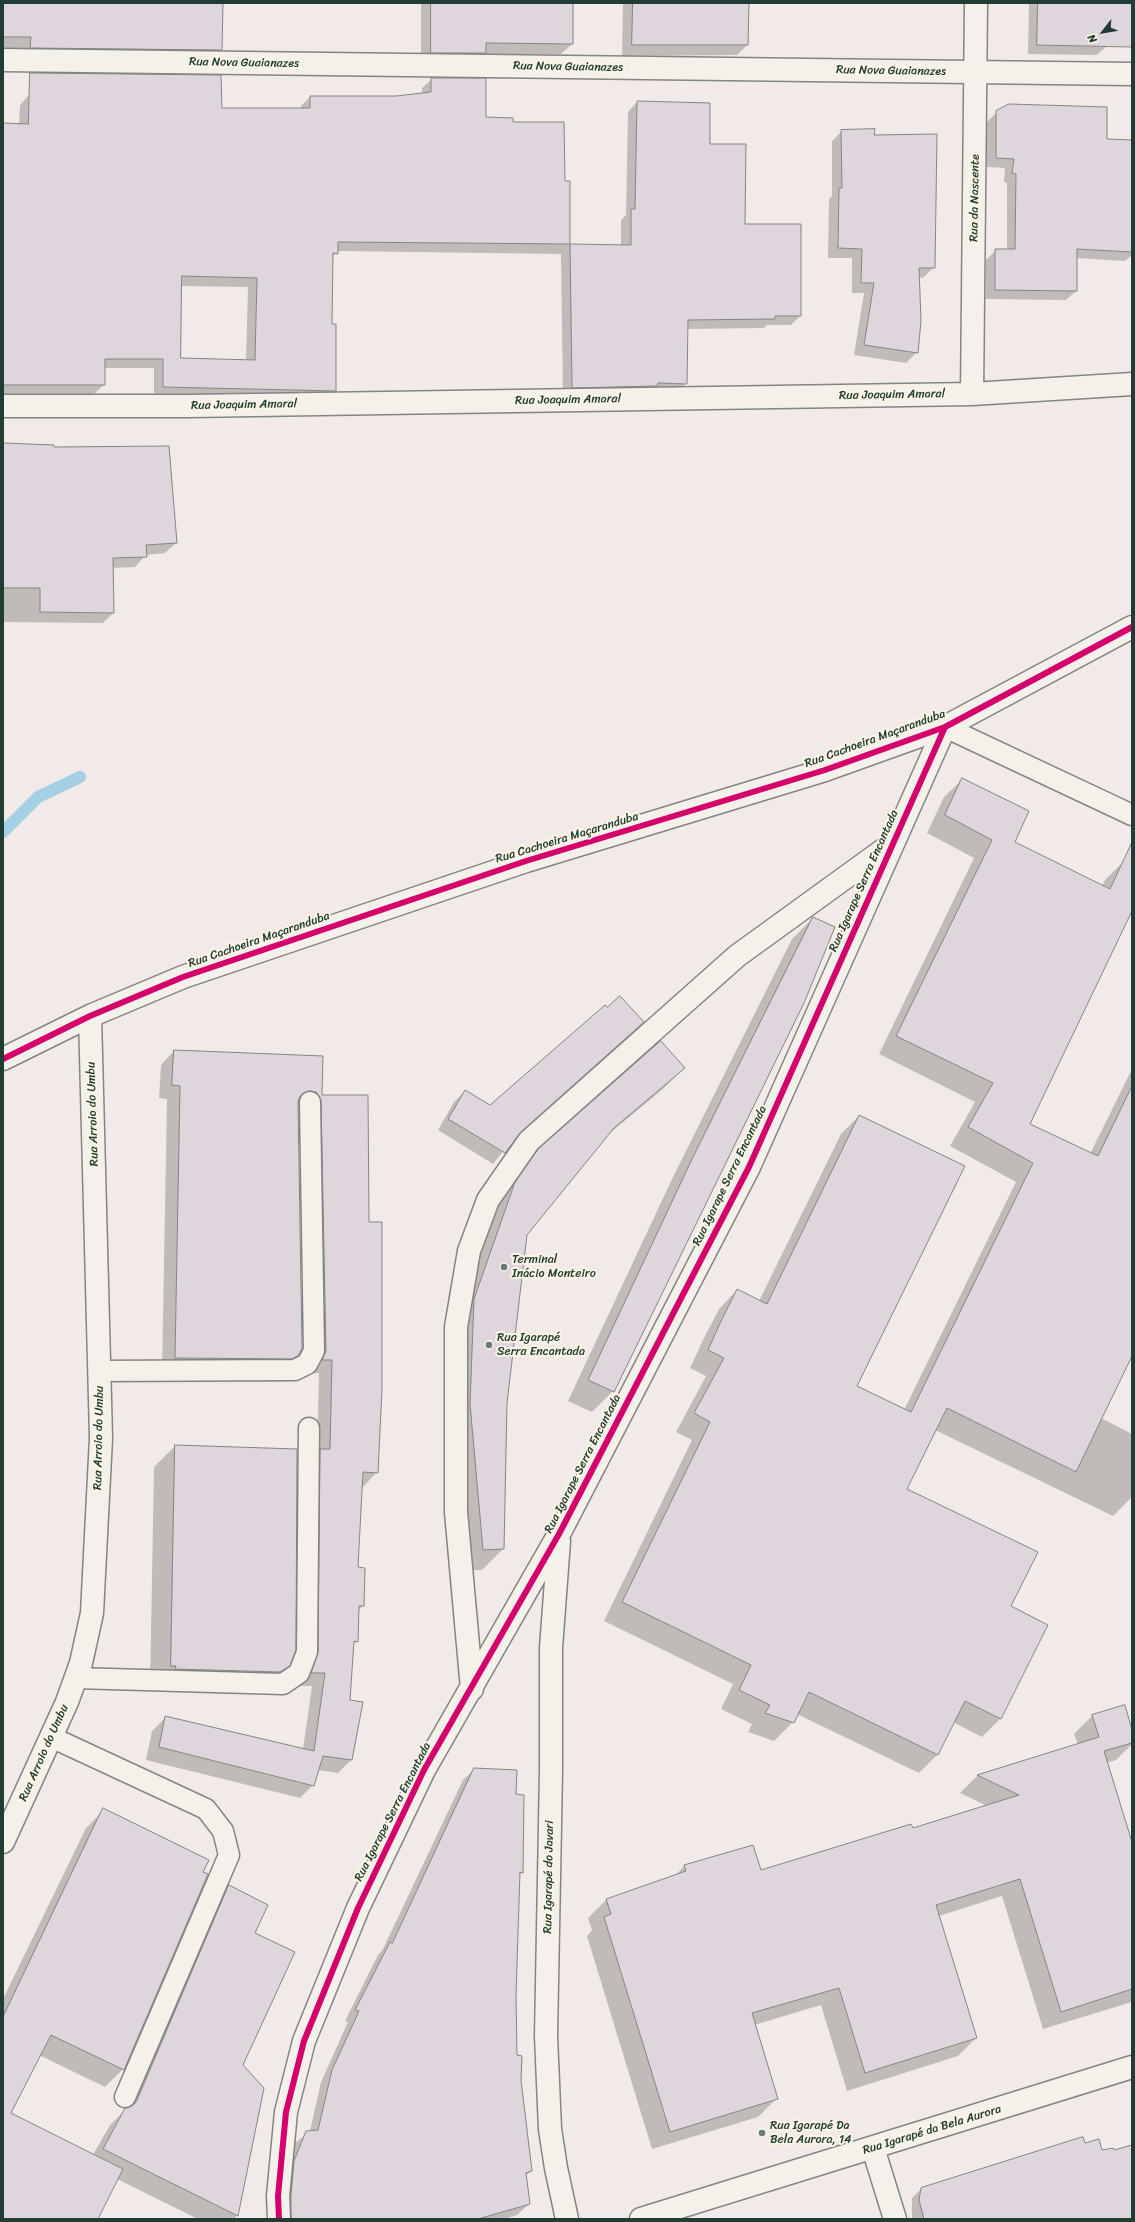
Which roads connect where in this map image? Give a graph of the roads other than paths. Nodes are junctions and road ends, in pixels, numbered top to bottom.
1 (976, 3) edge
2 (3, 60) edge
3 (976, 72) junction
4 (1132, 74) edge
5 (1132, 384) edge
6 (972, 394) junction
7 (3, 406) edge
8 (1132, 627) edge
9 (945, 727) junction
10 (1132, 815) edge
11 (893, 843) junction
12 (90, 1016) junction
13 (3, 1060) edge
14 (310, 1102) dead end
15 (100, 1371) junction
16 (309, 1428) dead end
17 (559, 1534) junction
18 (76, 1678) junction
19 (472, 1689) junction
20 (51, 1738) junction
21 (3, 1842) edge
22 (1132, 2067) edge
23 (125, 2098) dead end
24 (873, 2148) junction
25 (279, 2219) edge
26 (567, 2219) edge
27 (641, 2219) edge
28 (894, 2219) edge

1 - 3 street, Rua da Nascente
2 - 3 street, Rua Nova Guaianazes
3 - 4 street, Rua Nova Guaianazes
3 - 6 street, Rua da Nascente
5 - 6 street, Rua Joaquim Amaral
6 - 7 street, Rua Joaquim Amaral
8 - 9 street, Rua Cachoeira Maçaranduba
9 - 10 lane
9 - 11 street, Rua Igarape Serra Encantada
9 - 12 street, Rua Cachoeira Maçaranduba
11 - 17 street, Rua Igarape Serra Encantada
11 - 19 street, Rua Igarape Serra Encantada
12 - 13 street, Rua Cachoeira Maçaranduba
12 - 15 street, Rua Arroio do Umbu
14 - 15 lane
15 - 18 street, Rua Arroio do Umbu
16 - 18 lane
17 - 19 street, Rua Igarape Serra Encantada
17 - 26 street, Rua Igarapé do Javari
18 - 20 street, Rua Arroio do Umbu
19 - 25 street, Rua Igarape Serra Encantada
20 - 21 street, Rua Arroio do Umbu
20 - 23 lane
22 - 24 street, Rua Igarapé da Bela Aurora
24 - 27 street, Rua Igarapé da Bela Aurora
24 - 28 street

